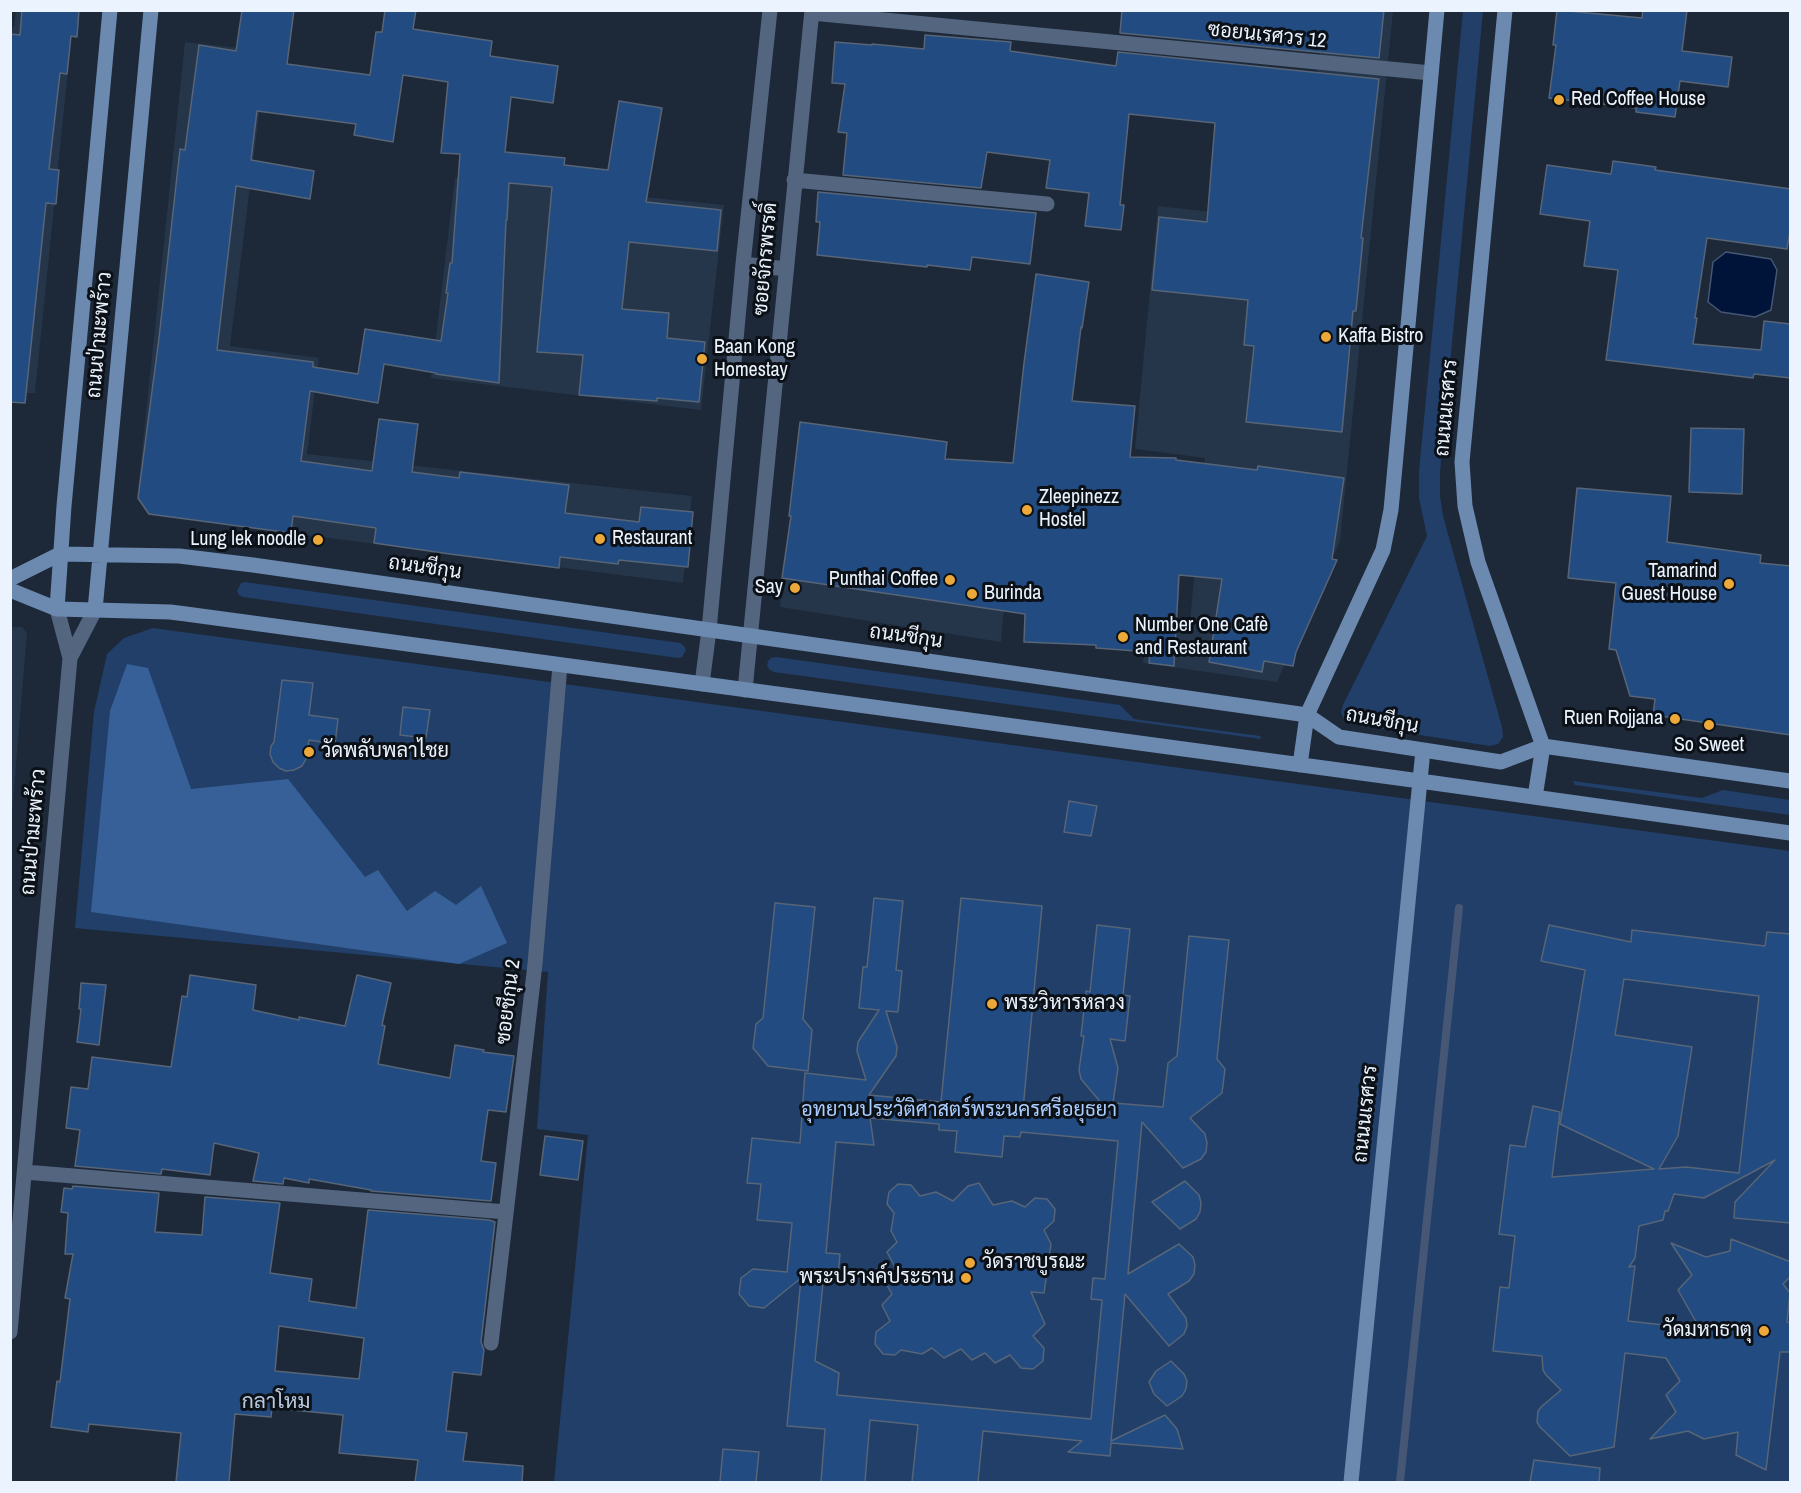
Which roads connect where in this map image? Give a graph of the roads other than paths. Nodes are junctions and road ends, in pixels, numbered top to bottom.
1 (110, 10) edge
2 (151, 10) edge
3 (770, 10) edge
4 (1437, 10) edge
5 (1505, 10) edge
6 (812, 12) edge
7 (1431, 73) junction
8 (794, 180) junction
9 (1047, 204) dead end
10 (743, 264) junction
11 (786, 269) junction
12 (60, 554) junction
13 (100, 555) junction
14 (10, 579) edge
15 (10, 590) edge
16 (57, 609) junction
17 (95, 610) junction
18 (709, 630) junction
19 (751, 636) junction
20 (70, 658) junction
21 (560, 665) junction
22 (702, 684) junction
23 (745, 690) junction
24 (1307, 715) junction
25 (1543, 746) junction
26 (1423, 750) junction
27 (1300, 765) junction
28 (1420, 781) junction
29 (1791, 781) edge
30 (1534, 797) junction
31 (1791, 833) edge
32 (26, 1173) junction
33 (506, 1212) junction
34 (10, 1332) edge
35 (491, 1343) dead end
36 (1351, 1482) edge

1 - 12 main road, ถนนป่ามะพร้าว
2 - 13 main road, ถนนป่ามะพร้าว
3 - 10 street, ซอยจักรพรรดิ์
4 - 7 main road
5 - 25 main road, ถนนนเรศวร
6 - 7 street, ซอยนเรศวร 12
6 - 8 street, ซอยจักรพรรดิ์
7 - 24 main road
8 - 9 street
8 - 11 street, ซอยจักรพรรดิ์
10 - 11 street
10 - 18 street, ซอยจักรพรรดิ์
11 - 19 street, ซอยจักรพรรดิ์
12 - 13 main road, ถนนชีกุน
12 - 14 main road, ถนนชีกุน
12 - 16 main road, ถนนป่ามะพร้าว
13 - 17 main road, ถนนป่ามะพร้าว
13 - 18 main road, ถนนชีกุน
15 - 16 main road
16 - 17 main road
16 - 20 street, ถนนป่ามะพร้าว
17 - 20 street, ถนนป่ามะพร้าว
17 - 21 main road
18 - 19 main road, ถนนชีกุน
18 - 22 street, ซอยจักรพรรดิ์
19 - 23 street, ซอยจักรพรรดิ์
19 - 24 main road, ถนนชีกุน
20 - 32 street, ถนนป่ามะพร้าว
21 - 22 main road
21 - 33 street, ซอยชีกุน 2
22 - 23 main road
23 - 27 main road
24 - 26 main road, ถนนชีกุน
24 - 27 main road
25 - 26 main road, ถนนชีกุน
25 - 29 main road, ถนนชีกุน
25 - 30 main road, ถนนนเรศวร
26 - 28 main road, ถนนนเรศวร
27 - 28 main road
28 - 30 main road
28 - 36 main road, ถนนนเรศวร
30 - 31 main road
32 - 33 street
32 - 34 street, ถนนป่ามะพร้าว
33 - 35 street, ซอยชีกุน 2

